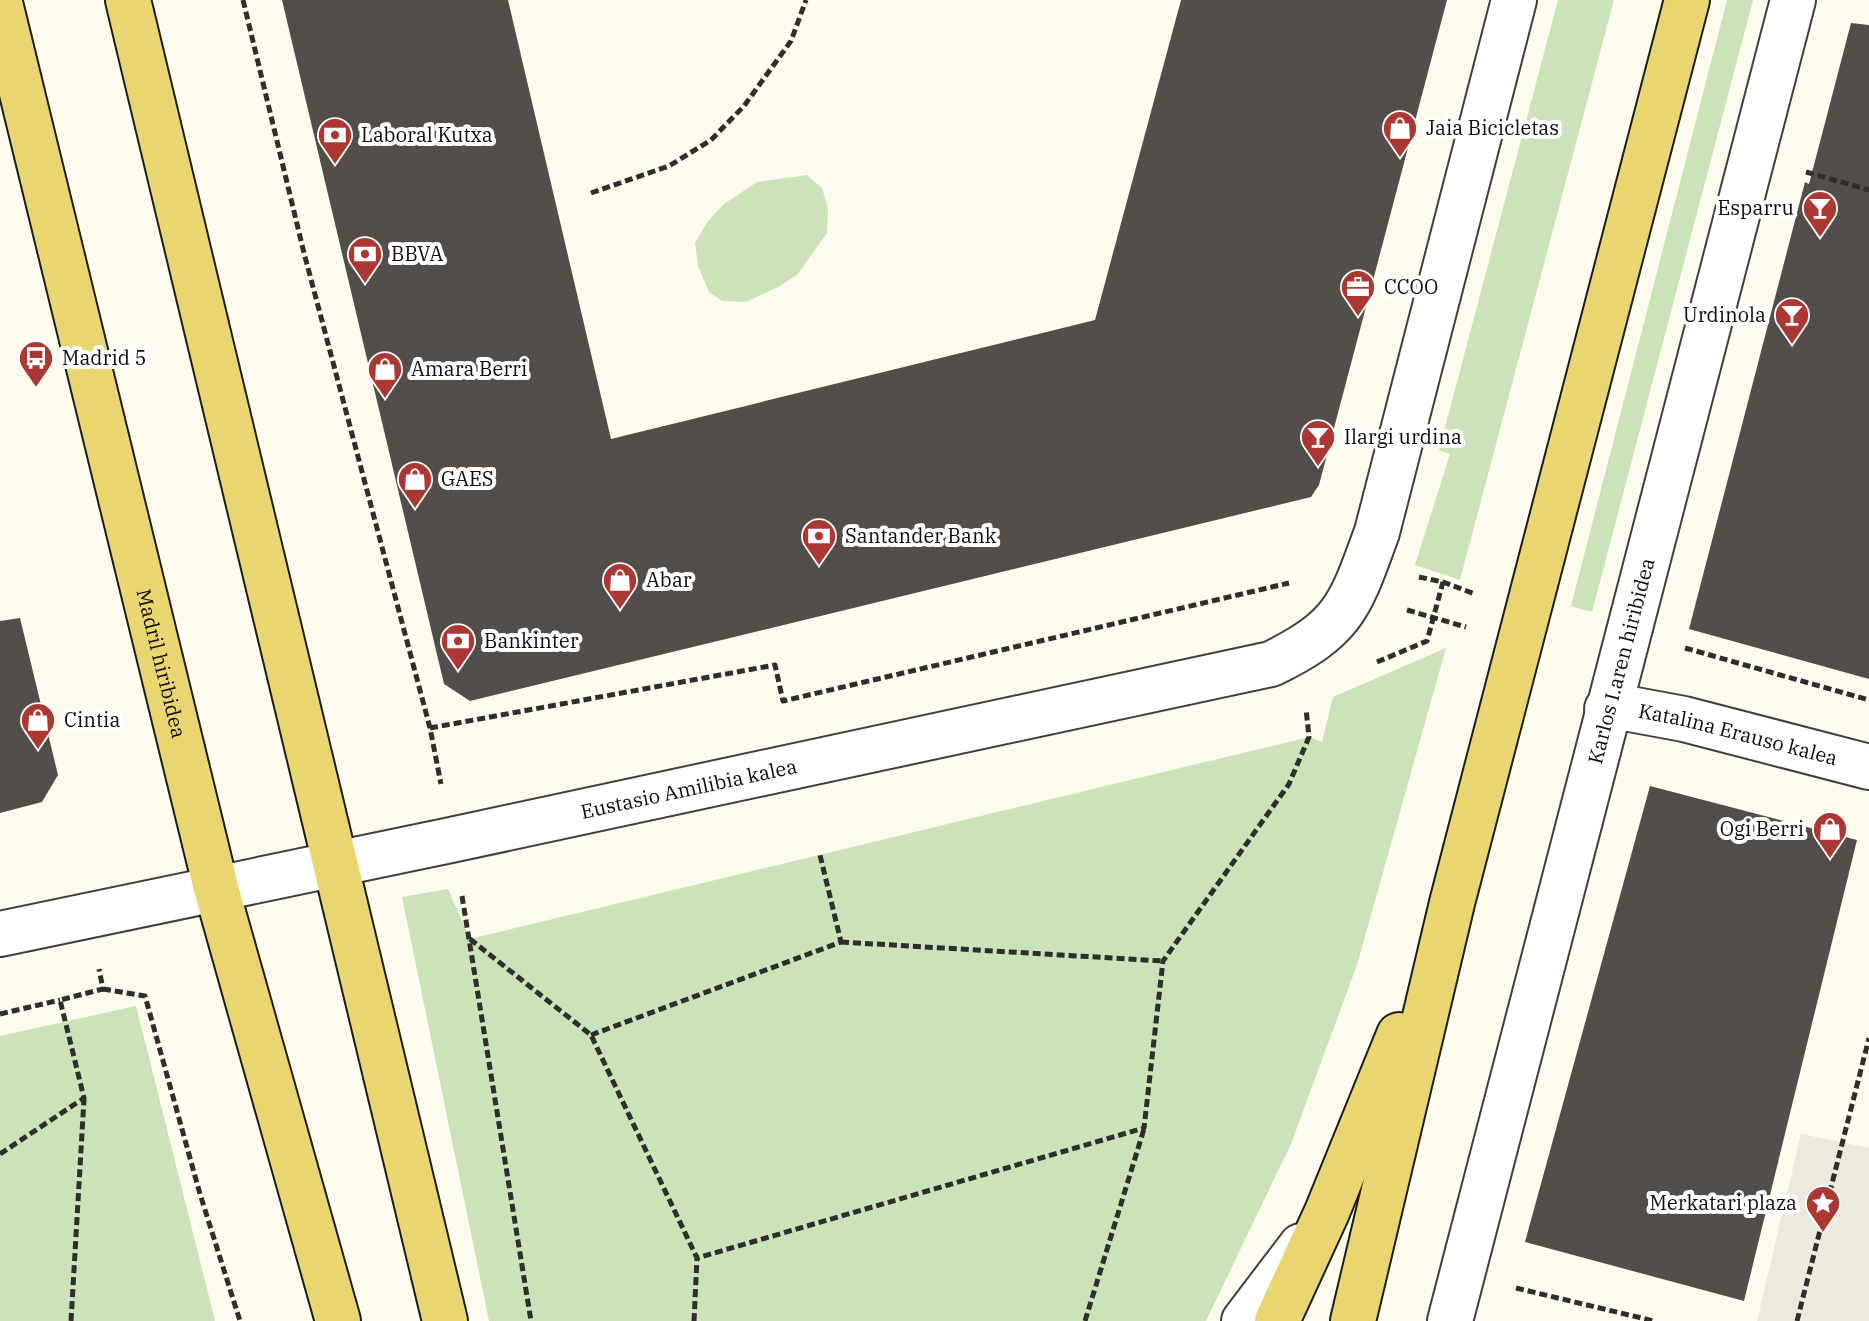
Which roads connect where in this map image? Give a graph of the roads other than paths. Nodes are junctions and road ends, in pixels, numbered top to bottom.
1 (128, 0) edge
2 (1514, 0) edge
3 (1687, 0) edge
4 (1793, 0) edge
5 (0, 3) edge
6 (1607, 709) junction
7 (1869, 767) edge
8 (335, 864) junction
9 (216, 888) junction
10 (1452, 903) junction
11 (0, 934) edge
12 (1327, 1212) junction
13 (338, 1321) edge
14 (445, 1321) edge
15 (1244, 1321) edge
16 (1277, 1321) edge
17 (1353, 1321) edge
18 (1450, 1321) edge

1 - 8 main road
2 - 8 street, Eustasio Amilibia kalea
3 - 10 main road
4 - 6 street, Karlos I.aren hiribidea
5 - 9 main road, Madril hiribidea
6 - 7 street, Katalina Erauso kalea
6 - 18 street, Karlos I.aren hiribidea
8 - 9 street, Eustasio Amilibia kalea
8 - 14 main road
9 - 11 street, Eustasio Amilibia kalea
9 - 13 main road, Madril hiribidea
10 - 12 main road
10 - 17 main road
12 - 15 street
12 - 16 main road

